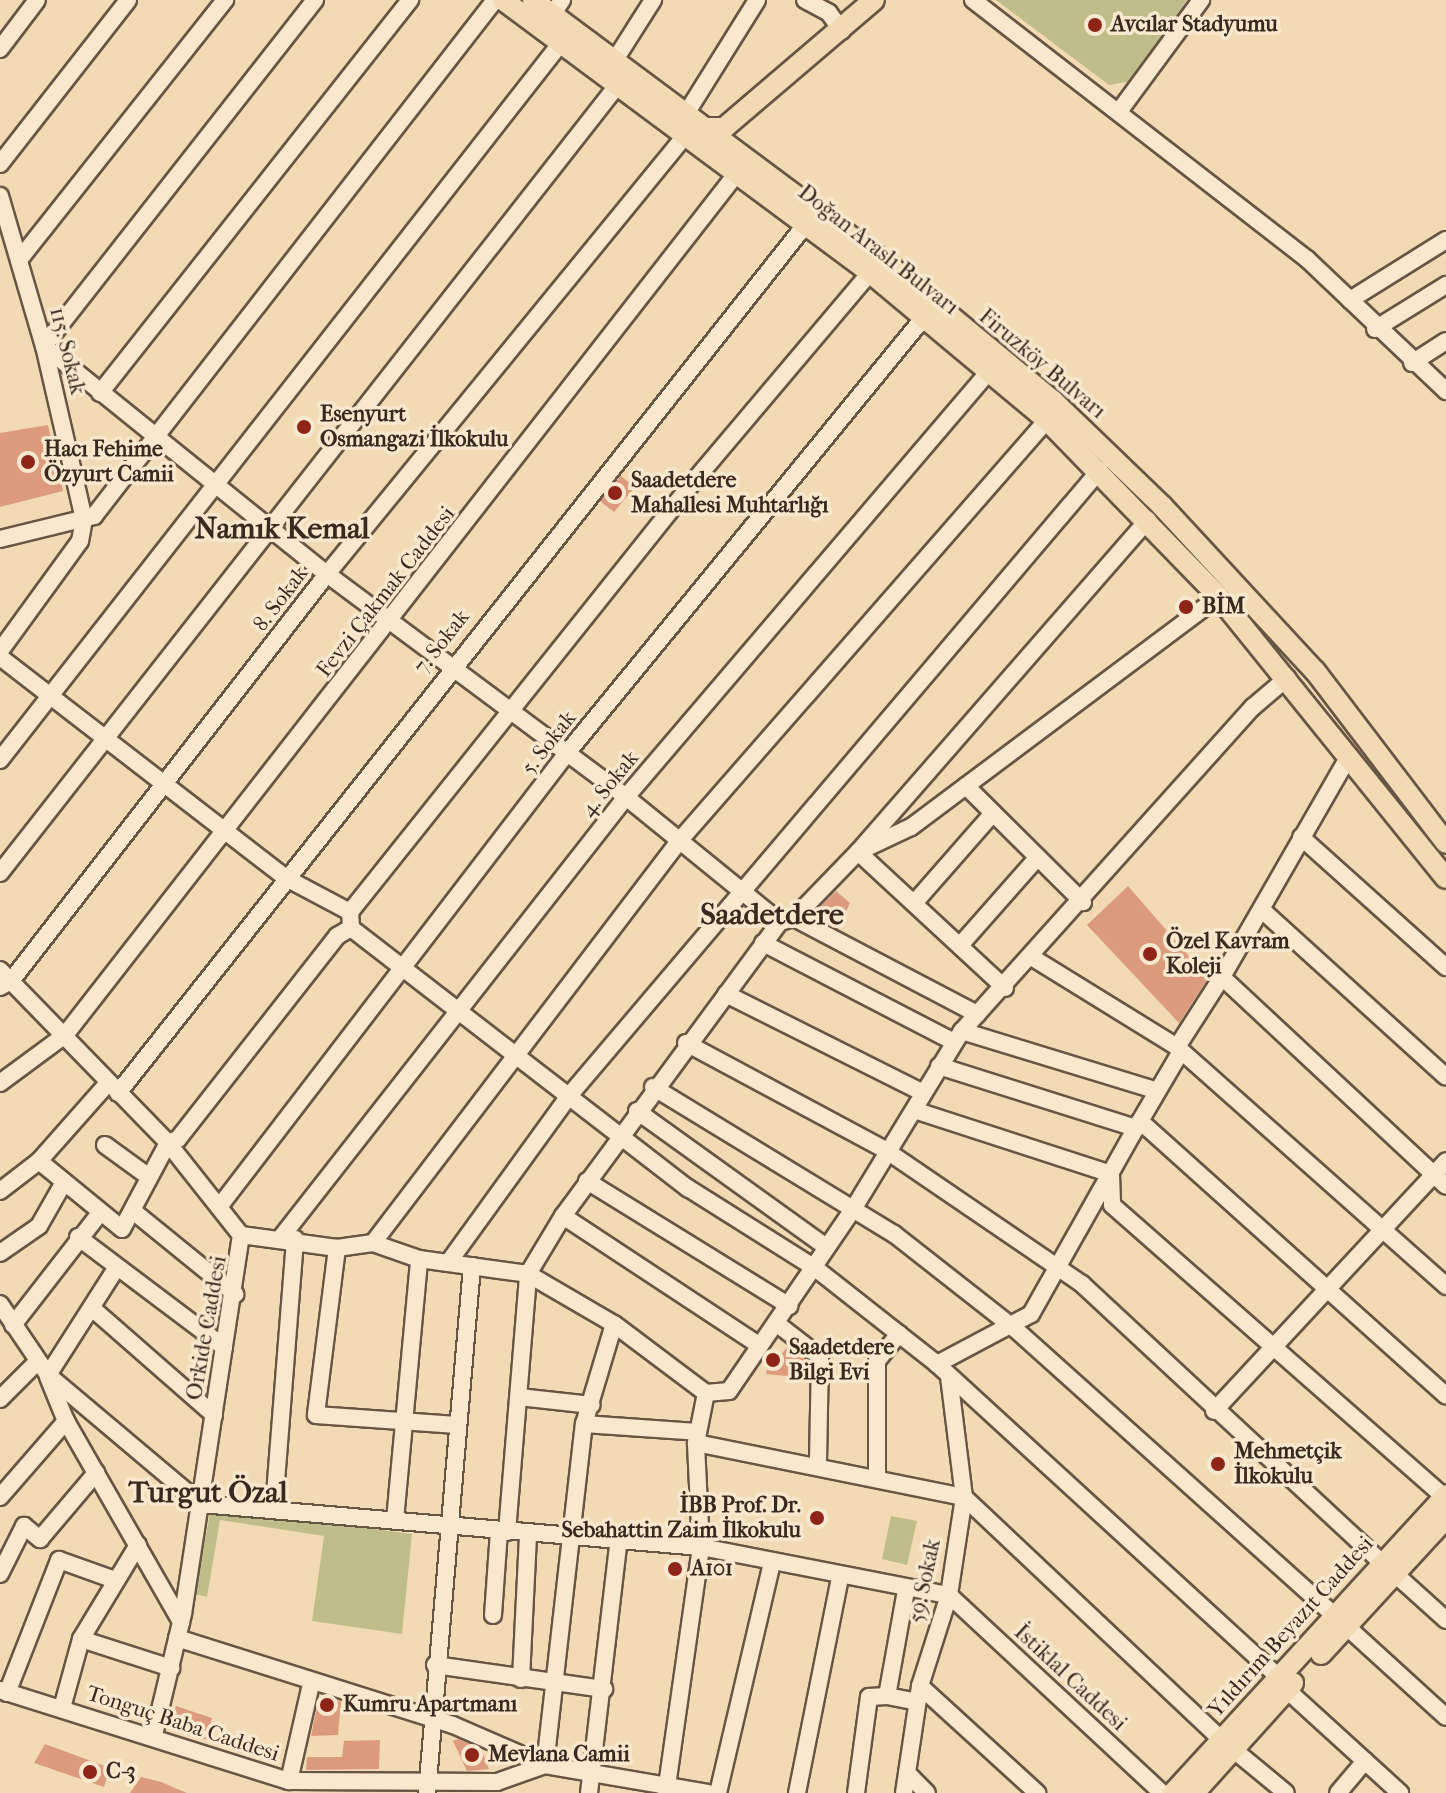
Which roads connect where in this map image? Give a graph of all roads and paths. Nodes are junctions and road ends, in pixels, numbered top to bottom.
1 (37, 0) edge
2 (128, 0) edge
3 (225, 0) edge
4 (315, 0) edge
5 (410, 0) edge
6 (495, 0) edge
7 (503, 0) edge
8 (653, 0) edge
9 (757, 0) edge
10 (805, 0) edge
11 (874, 0) edge
12 (973, 0) edge
13 (1201, 0) edge
14 (547, 5) edge
15 (833, 6) edge
16 (842, 31) junction
17 (560, 44) junction
18 (0, 49) edge
19 (613, 63) junction
20 (616, 87) junction
21 (758, 98) junction
22 (1120, 110) junction
23 (689, 127) junction
24 (0, 164) edge
25 (747, 171) junction
26 (0, 196) edge
27 (806, 224) junction
28 (1446, 240) edge
29 (19, 260) junction
30 (870, 273) junction
31 (1446, 285) edge
32 (1350, 300) junction
33 (925, 316) junction
34 (1375, 329) junction
35 (1446, 341) edge
36 (44, 346) junction
37 (1412, 363) junction
38 (991, 369) junction
39 (1446, 391) edge
40 (100, 393) junction
41 (1047, 420) junction
42 (156, 440) junction
43 (1100, 470) junction
44 (217, 487) junction
45 (84, 519) junction
46 (1148, 520) junction
47 (271, 530) junction
48 (0, 539) edge
49 (327, 574) junction
50 (1201, 578) junction
51 (1219, 597) junction
52 (390, 622) junction
53 (1293, 647) junction
54 (0, 651) edge
55 (0, 657) edge
56 (450, 666) junction
57 (1280, 685) junction
58 (50, 696) junction
59 (509, 710) junction
60 (1362, 733) junction
61 (106, 740) junction
62 (567, 753) junction
63 (1349, 756) junction
64 (0, 760) edge
65 (167, 786) junction
66 (966, 786) junction
67 (626, 797) junction
68 (993, 813) junction
69 (226, 832) junction
70 (1301, 837) junction
71 (680, 840) junction
72 (1446, 843) edge
73 (858, 852) junction
74 (1038, 857) junction
75 (0, 873) edge
76 (286, 878) junction
77 (1446, 878) edge
78 (742, 891) junction
79 (916, 901) junction
80 (1083, 902) junction
81 (1262, 910) junction
82 (350, 920) junction
83 (787, 920) junction
84 (963, 942) junction
85 (763, 943) junction
86 (1033, 958) junction
87 (1446, 967) edge
88 (403, 969) junction
89 (1222, 977) junction
90 (4, 979) edge
91 (1005, 988) junction
92 (726, 994) junction
93 (460, 1013) junction
94 (977, 1014) junction
95 (65, 1035) junction
96 (958, 1036) junction
97 (686, 1043) junction
98 (1178, 1050) junction
99 (518, 1058) junction
100 (939, 1066) junction
101 (1446, 1077) edge
102 (0, 1083) edge
103 (653, 1087) junction
104 (113, 1088) junction
105 (1155, 1090) junction
106 (922, 1092) junction
107 (568, 1097) junction
108 (914, 1110) junction
109 (637, 1111) junction
110 (1138, 1124) junction
111 (618, 1135) junction
112 (168, 1143) junction
113 (105, 1145) dead end
114 (887, 1151) junction
115 (39, 1161) junction
116 (1446, 1161) edge
117 (1111, 1174) junction
118 (149, 1177) junction
119 (587, 1181) junction
120 (1439, 1181) edge
121 (63, 1184) junction
122 (0, 1191) edge
123 (855, 1206) junction
124 (219, 1207) junction
125 (133, 1211) junction
126 (100, 1213) junction
127 (563, 1216) junction
128 (1384, 1233) junction
129 (241, 1235) junction
130 (78, 1237) junction
131 (287, 1239) junction
132 (373, 1243) junction
133 (826, 1247) junction
134 (337, 1248) junction
135 (0, 1253) edge
136 (419, 1259) junction
137 (448, 1263) junction
138 (472, 1266) junction
139 (117, 1267) junction
140 (815, 1268) junction
141 (1058, 1268) junction
142 (528, 1274) junction
143 (1446, 1286) edge
144 (1328, 1290) junction
145 (235, 1294) junction
146 (0, 1306) edge
147 (789, 1306) junction
148 (93, 1309) junction
149 (776, 1323) junction
150 (614, 1324) junction
151 (13, 1325) junction
152 (1014, 1328) junction
153 (899, 1334) junction
154 (1274, 1345) junction
155 (760, 1346) junction
156 (224, 1347) junction
157 (937, 1364) junction
158 (42, 1369) junction
159 (949, 1377) junction
160 (706, 1393) junction
161 (1446, 1396) edge
162 (519, 1397) junction
163 (0, 1399) edge
164 (592, 1405) junction
165 (1214, 1411) junction
166 (214, 1415) junction
167 (66, 1421) junction
168 (404, 1421) junction
169 (584, 1424) junction
170 (457, 1425) junction
171 (696, 1438) junction
172 (818, 1465) junction
173 (96, 1473) junction
174 (877, 1476) junction
175 (1445, 1496) edge
176 (0, 1497) edge
177 (964, 1497) junction
178 (201, 1504) junction
179 (274, 1507) junction
180 (1446, 1518) edge
181 (395, 1520) junction
182 (447, 1528) junction
183 (503, 1532) junction
184 (528, 1534) junction
185 (567, 1537) junction
186 (619, 1539) junction
187 (138, 1545) junction
188 (701, 1547) junction
189 (772, 1563) junction
190 (1388, 1568) junction
191 (0, 1574) edge
192 (840, 1577) junction
193 (115, 1580) junction
194 (906, 1590) junction
195 (949, 1595) junction
196 (493, 1615) dead end
197 (1446, 1620) edge
198 (1341, 1622) junction
199 (179, 1630) junction
200 (81, 1639) junction
201 (435, 1665) junction
202 (171, 1668) junction
203 (521, 1679) junction
204 (553, 1683) junction
205 (311, 1684) junction
206 (1284, 1684) junction
207 (604, 1689) junction
208 (4, 1691) edge
209 (919, 1694) junction
210 (887, 1696) junction
211 (62, 1708) junction
212 (1446, 1717) edge
213 (431, 1719) junction
214 (154, 1735) junction
215 (1228, 1744) junction
216 (1365, 1761) junction
217 (545, 1765) junction
218 (592, 1771) junction
219 (907, 1773) junction
220 (283, 1784) edge
221 (369, 1787) edge
222 (428, 1787) edge
223 (667, 1790) edge
224 (589, 1793) edge
225 (708, 1793) edge
226 (718, 1793) edge
227 (797, 1793) edge
228 (856, 1793) edge
229 (904, 1793) edge
230 (927, 1793) edge
231 (1037, 1793) edge
232 (1162, 1793) edge
233 (1173, 1793) edge
234 (1194, 1793) edge
235 (1286, 1793) edge
236 (1338, 1793) edge
237 (1400, 1793) edge

1 - 18 street
2 - 24 street
3 - 29 street
4 - 36 street
5 - 40 street
6 - 42 street
7 - 17 main road, Doğan Araslı Bulvarı
8 - 19 street
9 - 23 street, 8. Sokak
10 - 15 street
11 - 16 main road
12 - 22 street
13 - 22 street
14 - 19 main road
15 - 16 street
16 - 21 main road
17 - 20 main road, Doğan Araslı Bulvarı
17 - 44 street
19 - 23 main road
20 - 23 main road, Doğan Araslı Bulvarı
20 - 47 street
21 - 23 main road
21 - 25 main road
22 - 32 street
23 - 25 main road, Doğan Araslı Bulvarı
23 - 49 street, 8. Sokak
25 - 27 main road, Doğan Araslı Bulvarı
25 - 52 street, Fevzi Çakmak Caddesi
25 - 53 main road, Firuzköy Bulvarı
26 - 29 street, 115. Sokak
27 - 30 main road, Doğan Araslı Bulvarı
27 - 56 street, 7. Sokak
28 - 32 street
29 - 36 street, 115. Sokak
30 - 33 main road, Doğan Araslı Bulvarı
30 - 59 street
31 - 34 street
32 - 34 street
33 - 38 main road, Doğan Araslı Bulvarı
33 - 62 street, 5. Sokak
34 - 37 street
35 - 37 street
36 - 40 street
36 - 45 street, 115. Sokak
37 - 39 street
38 - 41 main road, Doğan Araslı Bulvarı
38 - 67 street, 4. Sokak
40 - 42 street
41 - 43 main road, Doğan Araslı Bulvarı
41 - 71 street
42 - 44 street
42 - 45 street
43 - 46 main road, Doğan Araslı Bulvarı
43 - 78 street
44 - 47 street
44 - 58 street
45 - 48 street
45 - 54 street
46 - 50 main road, Doğan Araslı Bulvarı
46 - 73 street
47 - 49 street
47 - 61 street
49 - 52 street
49 - 65 street, 8. Sokak
50 - 51 main road, Doğan Araslı Bulvarı
50 - 53 main road
51 - 57 main road, Doğan Araslı Bulvarı
51 - 66 street
52 - 56 street
52 - 69 street, Fevzi Çakmak Caddesi
53 - 60 main road, Firuzköy Bulvarı
55 - 58 street
56 - 59 street
56 - 76 street, 7. Sokak
57 - 60 main road
57 - 63 main road, Doğan Araslı Bulvarı
57 - 80 street
58 - 61 street
58 - 64 street
59 - 62 street
59 - 82 street
60 - 72 main road, Firuzköy Bulvarı
61 - 65 street
61 - 75 street
62 - 67 street
62 - 88 street, 5. Sokak
63 - 70 street
63 - 77 main road
65 - 69 street
65 - 90 street, 8. Sokak
66 - 68 street
66 - 73 street
67 - 71 street
67 - 93 street, 4. Sokak
68 - 74 street
68 - 79 street
69 - 76 street
69 - 95 street, Fevzi Çakmak Caddesi
70 - 81 street
70 - 87 street
71 - 78 street
71 - 99 street
73 - 79 street
73 - 83 street
74 - 80 street
74 - 84 street
76 - 82 street
76 - 104 street, 7. Sokak
78 - 83 street
78 - 107 street
79 - 84 street
80 - 86 street
81 - 89 street
81 - 101 street
82 - 88 street
82 - 112 street
83 - 85 street
83 - 94 street
84 - 91 street
85 - 92 street
85 - 96 street
86 - 91 street
86 - 98 street
88 - 93 street
88 - 124 street, 5. Sokak
89 - 98 street
89 - 120 street
90 - 95 street, Orkide Caddesi
91 - 94 street
92 - 97 street
92 - 106 street
93 - 99 street
93 - 131 street, 4. Sokak
94 - 96 street
95 - 102 street, Fevzi Çakmak Caddesi
95 - 104 street, Orkide Caddesi
96 - 100 street
96 - 105 street
97 - 103 street
97 - 114 street
98 - 105 street
98 - 128 street
99 - 107 street
99 - 132 street
100 - 106 street
100 - 110 street
103 - 109 street
103 - 123 street
104 - 112 street, Orkide Caddesi
104 - 115 street, 7. Sokak
105 - 110 street
106 - 108 street
107 - 111 street
107 - 137 street
108 - 114 street
108 - 117 street
109 - 111 street
109 - 133 street
110 - 117 street
110 - 144 street
111 - 119 street
111 - 140 street
112 - 118 street
112 - 124 street, Orkide Caddesi
113 - 118 street
114 - 123 street
114 - 141 street
115 - 121 street
115 - 122 street, 7. Sokak
116 - 120 street
117 - 141 street
117 - 154 street
118 - 125 street
119 - 127 street
119 - 147 street
120 - 128 street
121 - 126 street
121 - 135 street
123 - 133 street
123 - 152 street
124 - 129 street, Orkide Caddesi
125 - 126 street
125 - 145 street
126 - 130 street
127 - 142 street
127 - 155 street
128 - 143 street
128 - 144 street
129 - 131 street
129 - 145 street, Orkide Caddesi
130 - 139 street
130 - 151 street
131 - 134 street
131 - 179 street
132 - 134 street
132 - 136 street
133 - 140 street
134 - 168 street
136 - 137 street
136 - 168 street
137 - 138 street
138 - 142 street
138 - 170 street
139 - 148 street
139 - 156 street
140 - 147 street
140 - 153 street
141 - 152 street
141 - 165 street
142 - 150 street
142 - 162 street
144 - 154 street
144 - 161 street
145 - 156 street, Orkide Caddesi
146 - 151 street
147 - 149 street
148 - 158 street
148 - 166 street
149 - 155 street
149 - 172 street
150 - 160 street
150 - 164 street
151 - 158 street
152 - 157 street
152 - 198 street
153 - 157 street
153 - 174 street
154 - 165 street
154 - 175 street
155 - 160 street
156 - 166 street, Orkide Caddesi
157 - 159 street
158 - 163 street
158 - 167 street
158 - 178 street
159 - 177 street, 59. Sokak
159 - 206 street
160 - 171 street
162 - 164 street
162 - 183 street
164 - 169 street
165 - 190 street
166 - 178 street, Orkide Caddesi
167 - 173 street
167 - 176 street
168 - 170 street
168 - 181 street
169 - 171 street
169 - 185 street
170 - 182 street
171 - 172 street
171 - 188 street
172 - 174 street
173 - 187 street
173 - 191 street
174 - 177 street
175 - 190 main road, Yıldırım Beyazıt Caddesi
177 - 195 street, 59. Sokak
177 - 215 street
178 - 179 street
178 - 199 street, Orkide Caddesi
179 - 181 street
180 - 190 main road, Yıldırım Beyazıt Caddesi
181 - 182 street
182 - 183 street
182 - 201 street
183 - 184 street
183 - 196 street
184 - 185 street
184 - 203 street
185 - 186 street
185 - 204 street
186 - 188 street
186 - 207 street
187 - 193 street
187 - 199 street
188 - 189 street
188 - 223 street
189 - 192 street
189 - 226 street
190 - 197 street
190 - 198 main road, Yıldırım Beyazıt Caddesi
192 - 194 street
192 - 227 street
193 - 200 street
193 - 208 street
194 - 195 street
194 - 210 street
195 - 209 street, 59. Sokak
195 - 232 street, İstiklal Caddesi
198 - 206 main road, Yıldırım Beyazıt Caddesi
198 - 212 street
199 - 202 street, Orkide Caddesi
199 - 205 street
200 - 202 street
200 - 211 street
201 - 203 street
201 - 213 street
202 - 214 street, Orkide Caddesi
203 - 204 street
204 - 207 street
204 - 217 street
205 - 213 street
205 - 220 street
206 - 215 main road, Yıldırım Beyazıt Caddesi
206 - 216 street
207 - 218 street
208 - 211 street, Tonguç Baba Caddesi
209 - 210 street
209 - 219 street, 59. Sokak
209 - 231 street
210 - 228 street
211 - 214 street, Tonguç Baba Caddesi
213 - 217 street
213 - 222 street
214 - 220 street, Tonguç Baba Caddesi
215 - 233 main road, Yıldırım Beyazıt Caddesi
215 - 234 main road, Yıldırım Beyazıt Caddesi
215 - 235 street
216 - 236 street
216 - 237 street
217 - 218 street
217 - 222 street, Tonguç Baba Caddesi
218 - 223 street
218 - 224 street
219 - 229 street, 59. Sokak
219 - 230 street
220 - 221 street, Tonguç Baba Caddesi
221 - 222 street, Tonguç Baba Caddesi
223 - 225 street

